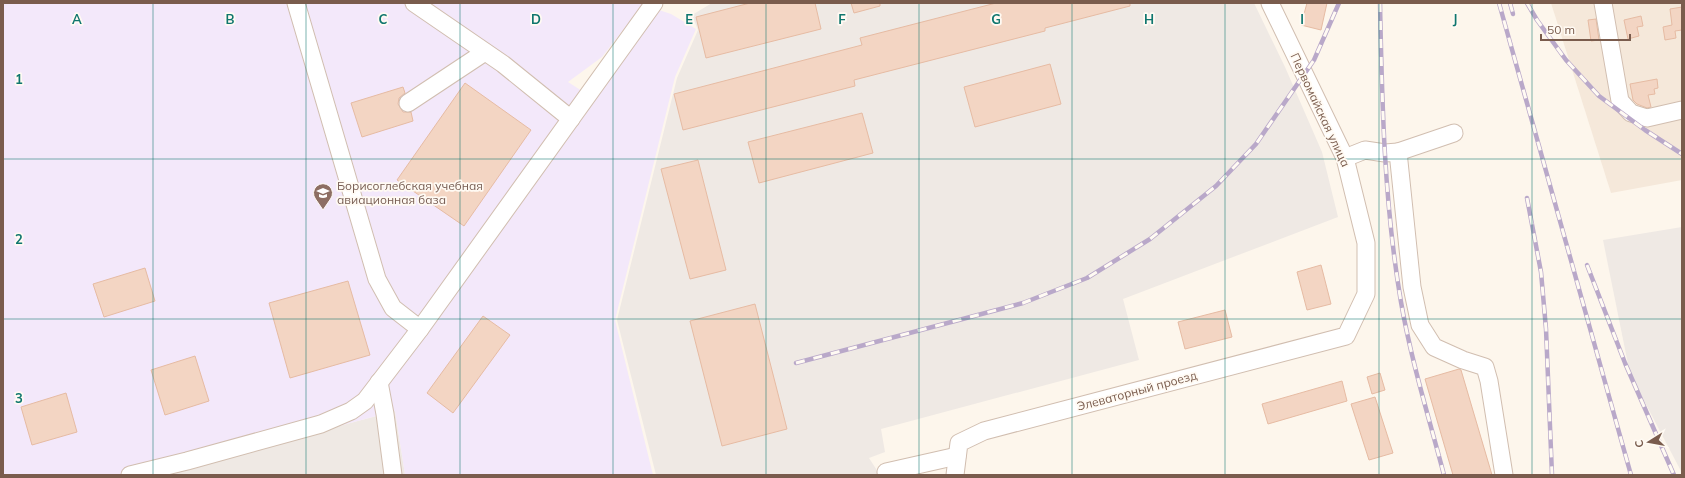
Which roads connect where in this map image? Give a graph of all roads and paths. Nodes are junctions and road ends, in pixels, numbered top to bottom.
1 (296, 3) edge
2 (414, 3) edge
3 (654, 3) edge
4 (1270, 3) edge
5 (1603, 3) edge
6 (485, 52) junction
7 (408, 103) dead end
8 (1682, 110) edge
9 (571, 119) junction
10 (1454, 133) dead end
11 (1398, 152) junction
12 (1345, 158) junction
13 (420, 329) junction
14 (1346, 336) joint
15 (379, 382) junction
16 (957, 456) junction
17 (886, 472) dead end
18 (955, 474) edge
19 (130, 475) edge
20 (393, 475) edge
21 (1504, 475) edge

1 - 13 street
2 - 6 street
3 - 9 street
4 - 12 street, Первомайская улица
5 - 8 street
6 - 7 street
6 - 9 street
9 - 13 street
10 - 11 street
11 - 12 street
11 - 21 street
12 - 14 street, Первомайская улица
13 - 15 street
14 - 16 street, Элеваторный проезд
15 - 19 street
15 - 20 street
16 - 17 street
16 - 18 street, Элеваторный проезд

